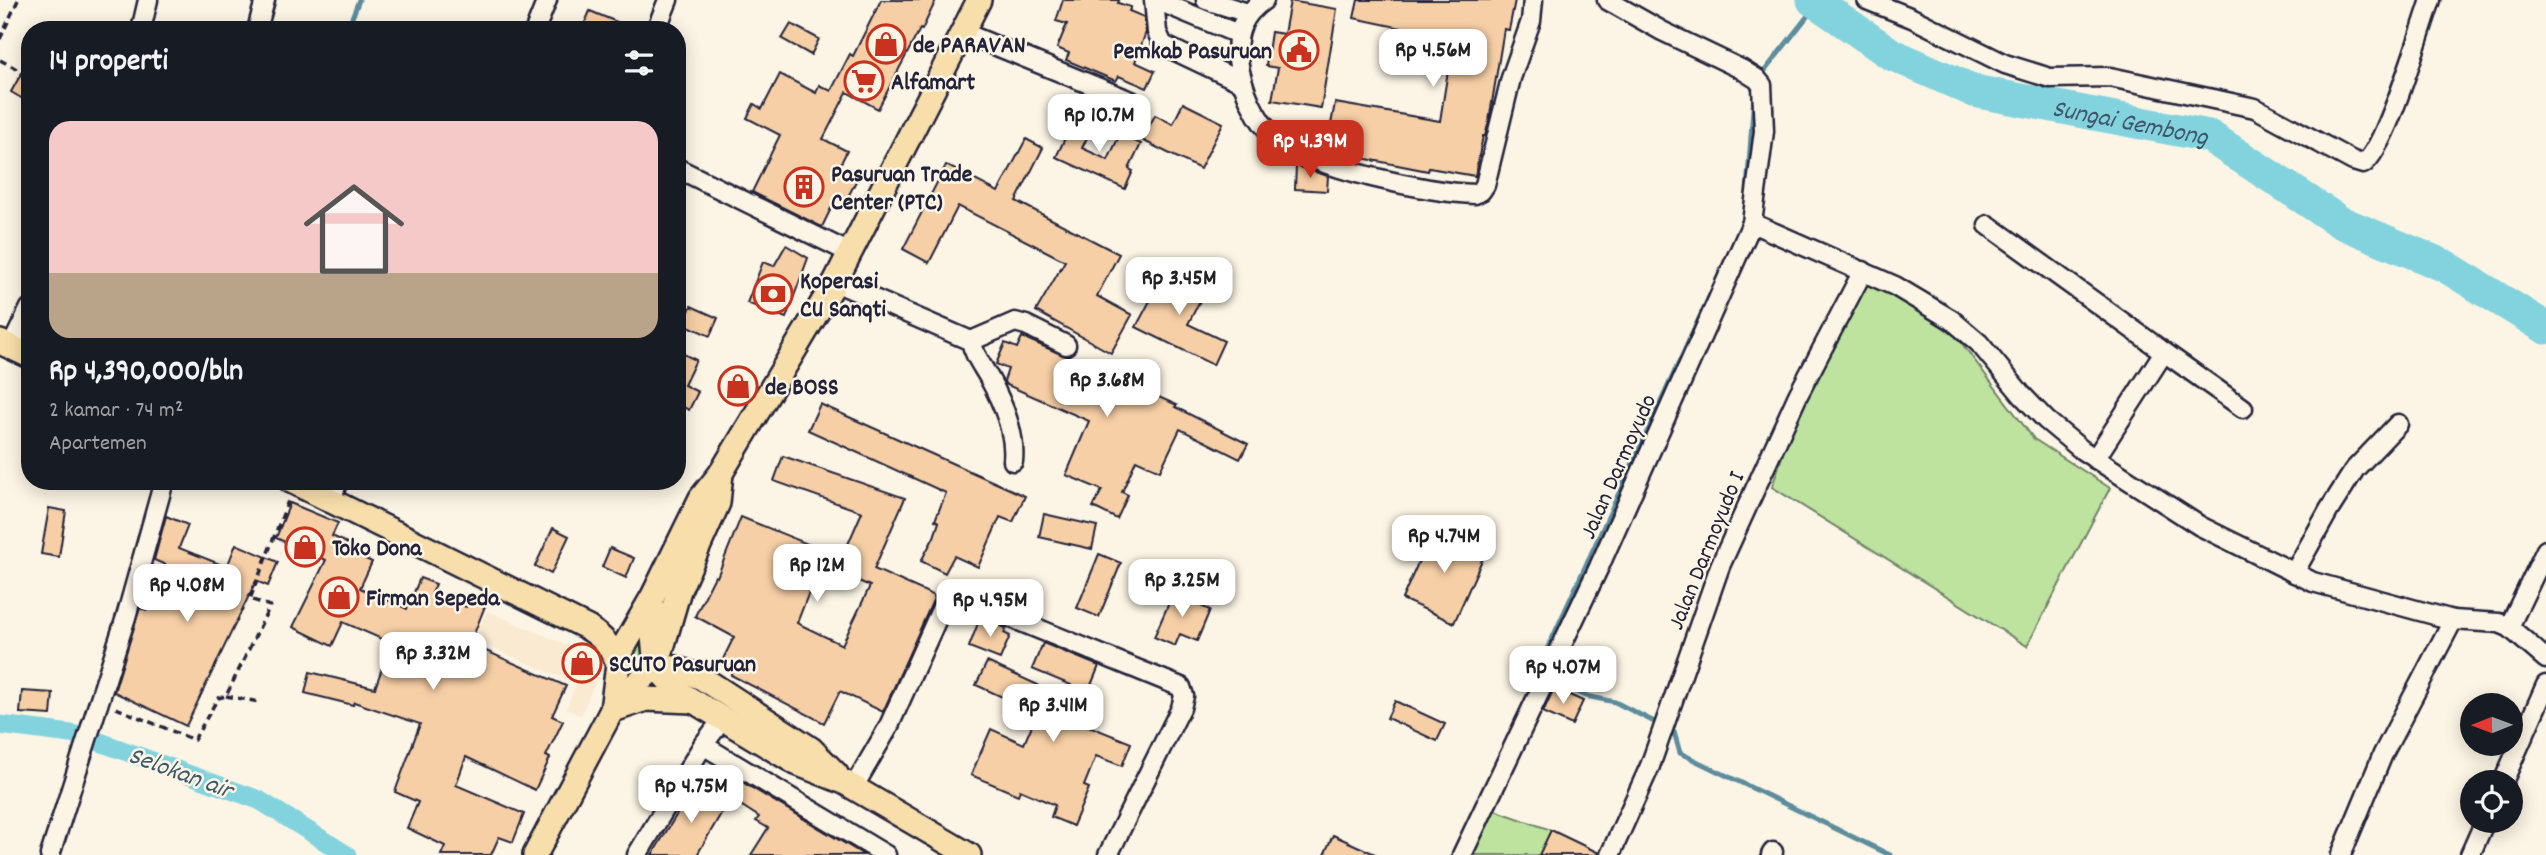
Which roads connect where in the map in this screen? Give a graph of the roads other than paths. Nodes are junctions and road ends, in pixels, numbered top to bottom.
1 (148, 0) edge
2 (265, 0) edge
3 (547, 0) edge
4 (668, 0) edge
5 (979, 0) edge
6 (1155, 0) edge
7 (1206, 0) edge
8 (1264, 0) edge
9 (1533, 0) edge
10 (1607, 0) edge
11 (1867, 0) edge
12 (2431, 0) edge
13 (1248, 13) junction
14 (143, 21) edge
15 (259, 21) edge
16 (539, 21) edge
17 (660, 21) edge
18 (962, 32) junction
19 (1238, 34) junction
20 (1243, 83) junction
21 (1131, 102) dead end
22 (686, 172) edge
23 (1752, 223) junction
24 (1988, 225) dead end
25 (850, 253) junction
26 (1863, 271) junction
27 (835, 282) junction
28 (21, 331) edge
29 (971, 341) junction
30 (1066, 345) dead end
31 (14, 348) edge
32 (2164, 352) junction
33 (2243, 408) dead end
34 (2398, 424) dead end
35 (2095, 459) junction
36 (1013, 461) dead end
37 (721, 473) junction
38 (161, 490) edge
39 (335, 491) edge
40 (2546, 550) edge
41 (2294, 573) junction
42 (2453, 620) junction
43 (2508, 627) junction
44 (604, 638) junction
45 (648, 639) junction
46 (2546, 659) edge
47 (618, 664) junction
48 (656, 667) junction
49 (702, 678) junction
50 (2546, 685) edge
51 (692, 701) junction
52 (612, 710) junction
53 (722, 720) junction
54 (703, 745) junction
55 (2508, 770) edge
56 (848, 785) junction
57 (2480, 833) edge
58 (50, 855) edge
59 (536, 855) edge
60 (637, 855) edge
61 (886, 855) edge
62 (969, 855) edge
63 (1108, 855) edge
64 (1462, 855) edge
65 (1610, 855) edge
66 (2342, 855) edge
67 (2470, 855) edge

1 - 14 street
2 - 15 street
3 - 16 street
4 - 17 street
5 - 18 main road
6 - 19 street
6 - 20 street
7 - 13 street
8 - 13 street
9 - 20 street
10 - 23 street, Jalan Darmoyudo
11 - 12 street
13 - 19 street
18 - 21 street
18 - 25 main road
19 - 20 street
22 - 25 street
23 - 26 street
23 - 64 street, Jalan Darmoyudo
24 - 32 street
25 - 27 main road
26 - 35 street
26 - 65 street, Jalan Darmoyudo I
27 - 29 street
27 - 37 main road
28 - 31 street
29 - 30 street
29 - 36 street
32 - 33 street
32 - 35 street
34 - 41 street
35 - 41 street
37 - 45 main road
37 - 45 main road
38 - 58 street
39 - 44 main road
40 - 43 street
41 - 42 street
42 - 43 street
42 - 66 street
43 - 46 street
44 - 45 main road
44 - 47 main road
45 - 47 main road
45 - 48 main road
45 - 49 main road
47 - 52 main road
48 - 49 main road
48 - 51 main road
48 - 52 main road
49 - 56 main road
50 - 55 street
51 - 52 main road
51 - 53 main road
52 - 59 main road
53 - 54 street
53 - 56 main road
54 - 60 street
54 - 61 street
56 - 62 main road
56 - 63 street
57 - 67 street

